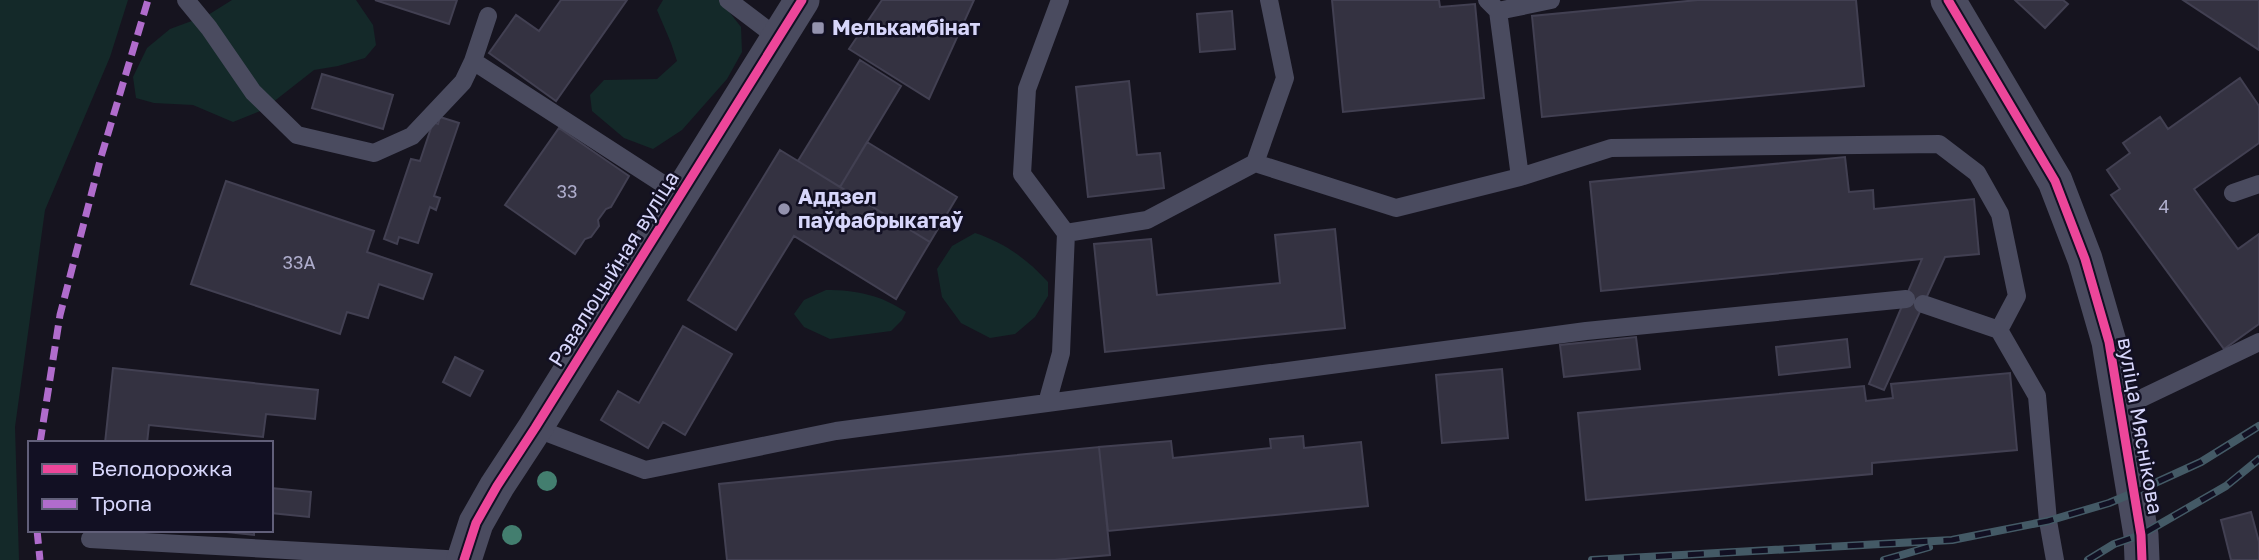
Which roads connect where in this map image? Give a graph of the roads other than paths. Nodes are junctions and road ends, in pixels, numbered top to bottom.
1 (187, 0) edge
2 (728, 0) edge
3 (802, 0) edge
4 (1060, 0) edge
5 (1269, 0) edge
6 (1551, 0) edge
7 (1948, 0) edge
8 (1493, 6) edge
9 (488, 16) dead end
10 (778, 38) junction
11 (473, 61) junction
12 (1255, 163) junction
13 (1520, 177) junction
14 (2259, 184) edge
15 (2232, 193) dead end
16 (680, 195) junction
17 (1066, 233) junction
18 (1906, 299) dead end
19 (1923, 304) dead end
20 (1999, 330) junction
21 (2259, 342) edge
22 (1047, 403) junction
23 (2119, 409) junction
24 (536, 428) junction
25 (90, 539) dead end
26 (464, 560) edge
27 (2055, 560) edge
28 (2142, 560) edge

1 - 11 lane
2 - 10 lane
3 - 10 street, Рэвалюцыйная вуліца
4 - 17 lane
5 - 12 lane
6 - 8 lane
7 - 23 street, вуліца Мяснікова
8 - 13 lane
9 - 11 lane
10 - 16 street, Рэвалюцыйная вуліца
11 - 16 lane
12 - 13 lane
12 - 17 lane
13 - 20 lane
14 - 15 lane
16 - 24 street, Рэвалюцыйная вуліца
17 - 22 lane
18 - 22 lane
19 - 20 lane
20 - 27 lane
21 - 23 lane
22 - 24 lane
23 - 28 street, вуліца Мяснікова
24 - 26 street, Рэвалюцыйная вуліца
25 - 26 lane

